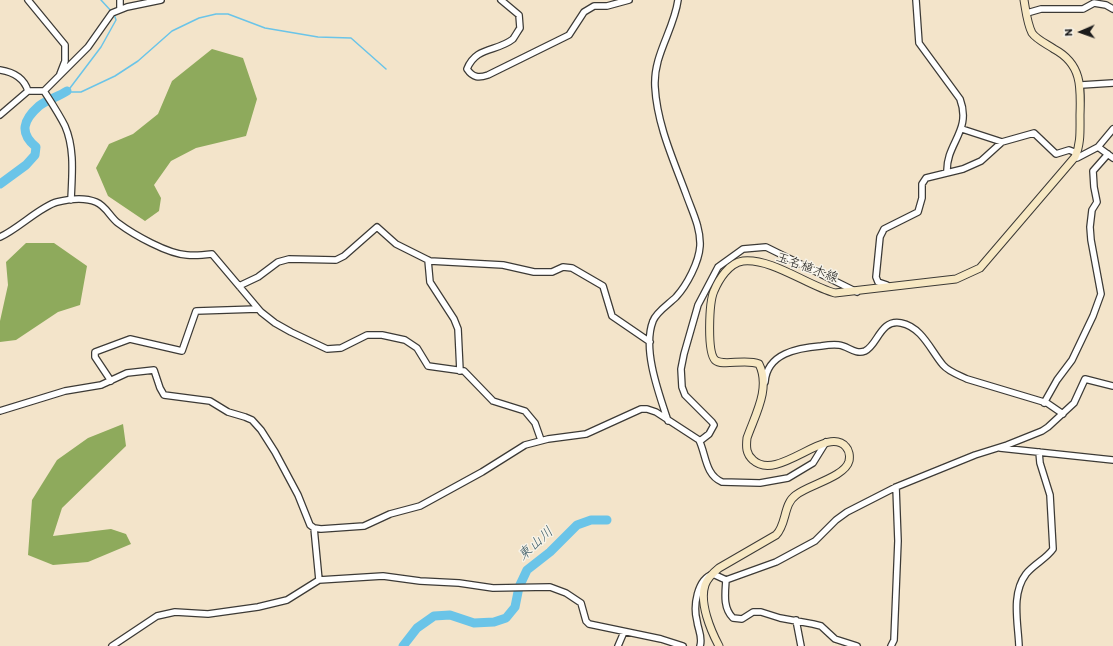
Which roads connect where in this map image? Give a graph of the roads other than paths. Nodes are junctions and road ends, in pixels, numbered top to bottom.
1 (28, 0) edge
2 (120, 0) edge
3 (161, 0) edge
4 (501, 0) edge
5 (629, 0) edge
6 (678, 0) edge
7 (916, 0) edge
8 (1024, 0) edge
9 (1113, 8) edge
10 (120, 9) junction
11 (1027, 13) junction
12 (0, 70) edge
13 (59, 76) junction
14 (1113, 83) edge
15 (1081, 85) junction
16 (28, 91) junction
17 (44, 91) junction
18 (0, 115) edge
19 (962, 129) junction
20 (1113, 129) edge
21 (1002, 142) junction
22 (1098, 147) junction
23 (1108, 154) junction
24 (1076, 155) junction
25 (1113, 158) edge
26 (947, 172) junction
27 (71, 200) junction
28 (0, 238) edge
29 (428, 260) junction
30 (240, 286) junction
31 (887, 286) junction
32 (856, 292) junction
33 (258, 309) junction
34 (650, 342) junction
35 (460, 370) junction
36 (111, 382) junction
37 (1113, 386) edge
38 (764, 387) junction
39 (1044, 403) junction
40 (0, 411) edge
41 (1063, 414) junction
42 (668, 421) junction
43 (541, 440) junction
44 (700, 441) junction
45 (826, 442) junction
46 (998, 448) junction
47 (1039, 452) junction
48 (1113, 460) edge
49 (896, 487) junction
50 (314, 528) junction
51 (713, 574) junction
52 (319, 580) junction
53 (726, 580) junction
54 (796, 620) junction
55 (624, 632) junction
56 (112, 646) edge
57 (618, 646) edge
58 (683, 646) edge
59 (700, 646) edge
60 (719, 646) edge
61 (801, 646) edge
62 (857, 646) edge
63 (891, 646) edge
64 (1019, 646) edge

1 - 13 street
2 - 10 street
3 - 10 street
4 - 5 street
6 - 34 street
7 - 19 street
8 - 11 main road
9 - 11 street
10 - 13 street
11 - 15 main road
12 - 16 street
13 - 17 street
14 - 15 street
15 - 24 main road
16 - 17 street
16 - 18 street
17 - 27 street
19 - 21 street
19 - 26 street
20 - 22 street
21 - 24 street
21 - 26 street
22 - 23 street
22 - 24 street
23 - 25 street
23 - 39 street
24 - 31 main road, 玉名植木線
26 - 31 street
27 - 28 street
27 - 30 street
29 - 30 street
29 - 34 street
29 - 35 street
30 - 33 street
31 - 32 main road, 玉名植木線
32 - 38 main road, 玉名植木線
32 - 44 street
33 - 35 street
33 - 36 street
34 - 42 street
35 - 43 street
36 - 40 street
36 - 50 street
37 - 41 street
38 - 39 street
38 - 45 main road, 玉名植木線
39 - 41 street
41 - 46 street
42 - 43 street
42 - 44 street
43 - 50 street
44 - 45 street
45 - 51 main road
46 - 47 street
46 - 49 street
47 - 48 street
47 - 64 street
49 - 53 street
49 - 63 street
50 - 52 street
51 - 53 street
51 - 59 street
51 - 60 main road
52 - 55 street
52 - 56 street
53 - 54 street
54 - 61 street
54 - 62 street
55 - 57 street
55 - 58 street

